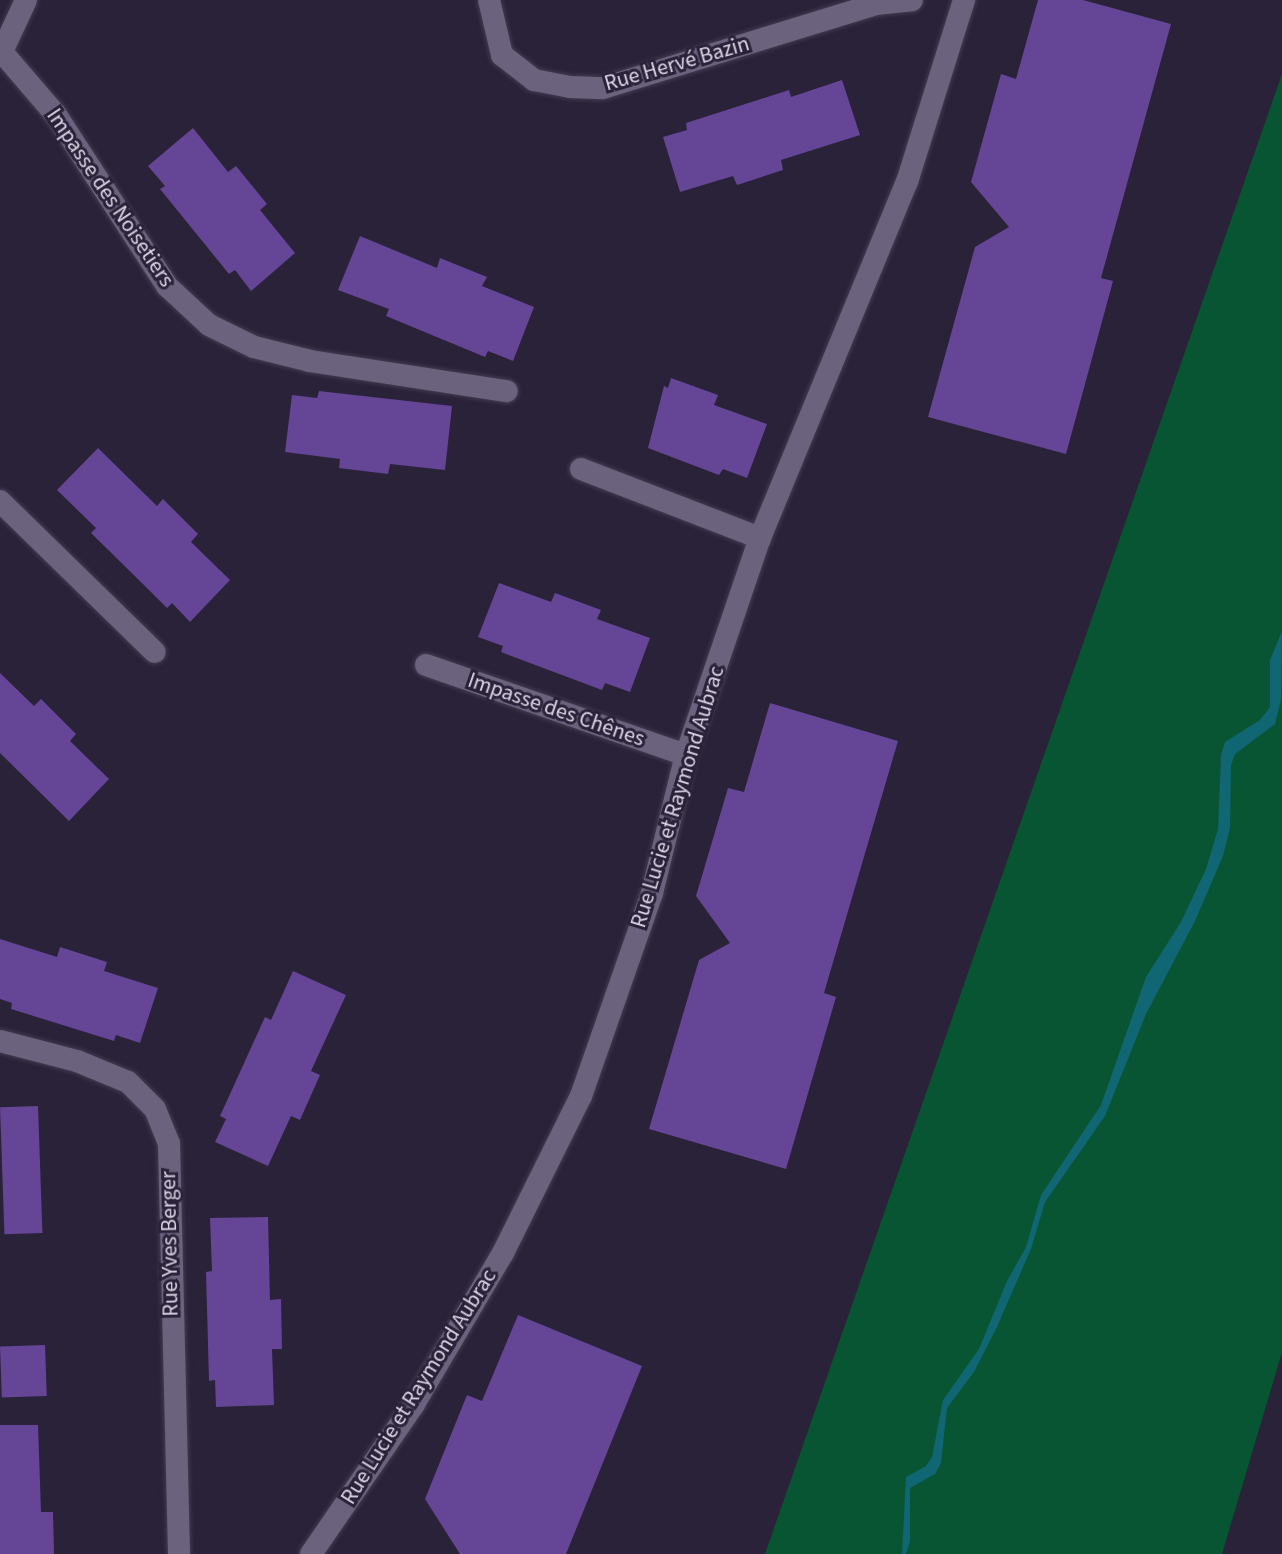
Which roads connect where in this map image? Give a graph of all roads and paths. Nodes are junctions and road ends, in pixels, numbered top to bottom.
1 (26, 0) edge
2 (489, 0) edge
3 (912, 0) edge
4 (964, 0) edge
5 (1, 54) edge
6 (507, 391) dead end
7 (581, 469) dead end
8 (0, 501) edge
9 (760, 538) junction
10 (155, 652) dead end
11 (426, 665) dead end
12 (686, 755) junction
13 (0, 1041) edge
14 (179, 1554) edge
15 (311, 1554) edge

1 - 5 street
2 - 3 street, Rue Hervé Bazin
4 - 9 street, Rue Lucie et Raymond Aubrac
5 - 6 street, Impasse des Noisetiers
7 - 9 street
8 - 10 street
9 - 12 street, Rue Lucie et Raymond Aubrac
11 - 12 street, Impasse des Chênes
12 - 15 street, Rue Lucie et Raymond Aubrac
13 - 14 street, Rue Yves Berger

